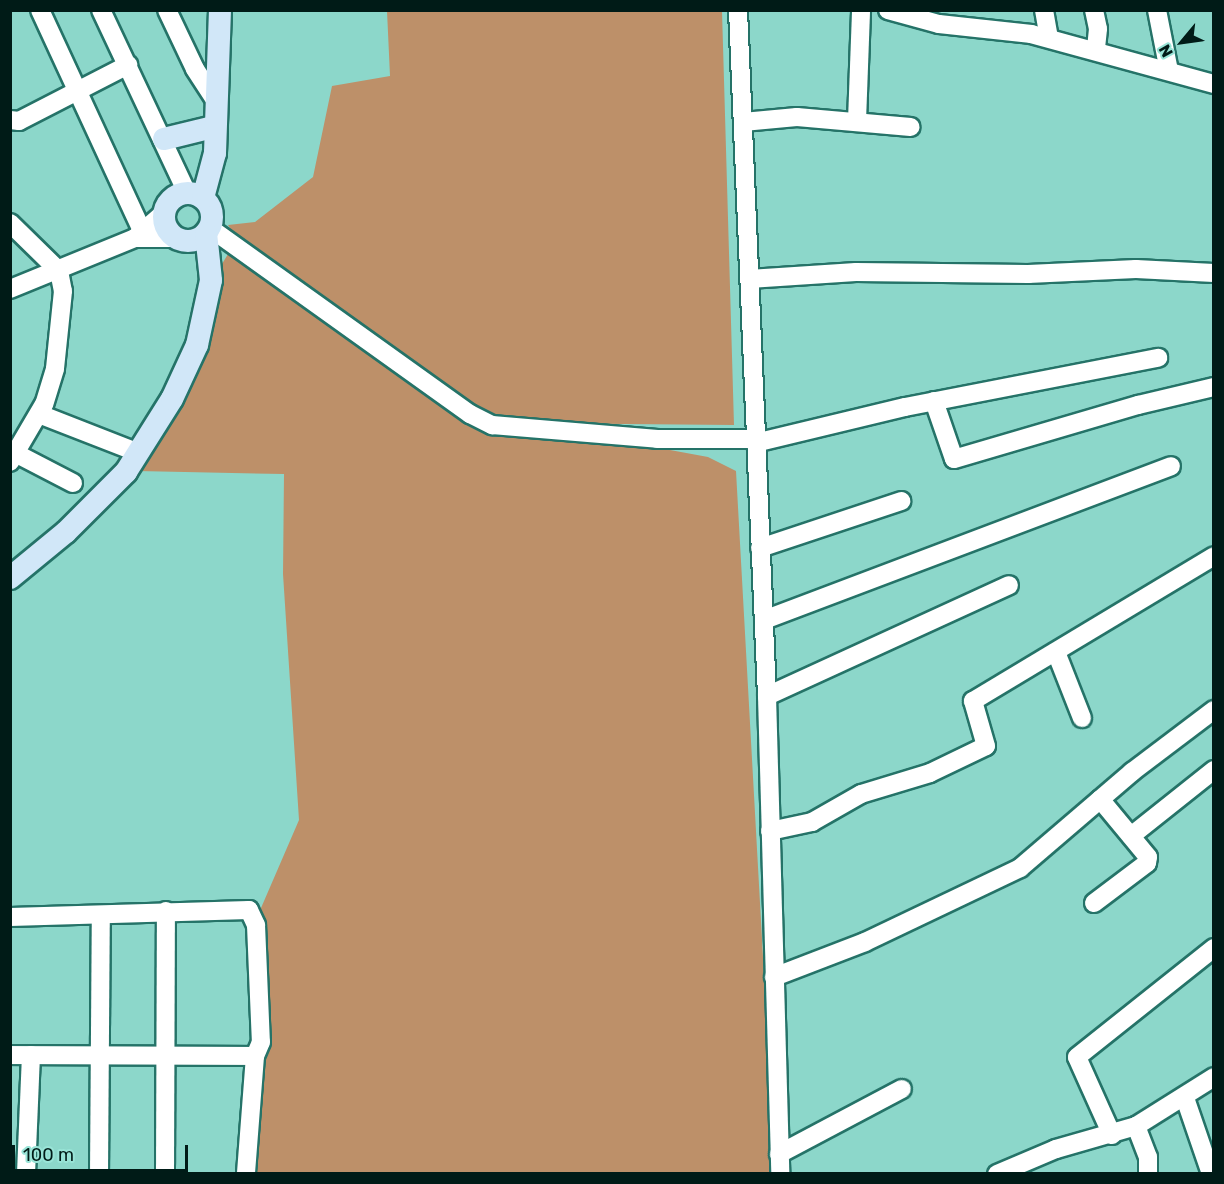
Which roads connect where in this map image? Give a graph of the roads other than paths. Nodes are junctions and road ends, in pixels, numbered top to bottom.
1 (40, 10) edge
2 (101, 10) edge
3 (167, 10) edge
4 (220, 10) edge
5 (738, 10) edge
6 (861, 10) edge
7 (888, 10) edge
8 (1044, 10) edge
9 (1094, 10) edge
10 (1157, 10) edge
11 (1049, 38) junction
12 (1095, 49) junction
13 (128, 65) junction
14 (1169, 71) junction
15 (1214, 84) edge
16 (77, 91) junction
17 (215, 99) junction
18 (10, 120) edge
19 (743, 122) junction
20 (857, 122) junction
21 (911, 127) dead end
22 (213, 128) junction
23 (164, 139) junction
24 (195, 195) junction
25 (164, 213) junction
26 (10, 223) edge
27 (208, 230) junction
28 (139, 234) junction
29 (175, 238) junction
30 (59, 271) junction
31 (1214, 273) edge
32 (749, 279) junction
33 (10, 289) edge
34 (1158, 358) dead end
35 (1214, 387) edge
36 (934, 401) junction
37 (39, 414) junction
38 (755, 441) junction
39 (139, 453) junction
40 (14, 458) edge
41 (1172, 466) dead end
42 (73, 483) dead end
43 (901, 501) dead end
44 (760, 548) junction
45 (1214, 555) edge
46 (10, 578) edge
47 (1009, 585) dead end
48 (764, 620) junction
49 (1056, 652) junction
50 (767, 696) junction
51 (1214, 710) edge
52 (1082, 718) dead end
53 (1214, 770) edge
54 (1100, 799) junction
55 (770, 831) junction
56 (1131, 836) junction
57 (1094, 903) dead end
58 (166, 911) junction
59 (101, 915) junction
60 (10, 917) edge
61 (1214, 948) edge
62 (774, 976) junction
63 (97, 1054) junction
64 (168, 1054) junction
65 (10, 1055) edge
66 (31, 1055) junction
67 (255, 1056) junction
68 (1214, 1077) edge
69 (902, 1089) dead end
70 (1185, 1098) junction
71 (1136, 1126) junction
72 (1112, 1135) junction
73 (779, 1154) junction
74 (1008, 1171) edge
75 (26, 1173) edge
76 (99, 1173) edge
77 (165, 1173) edge
78 (246, 1173) edge
79 (780, 1173) edge
80 (1148, 1173) edge
81 (1211, 1173) edge

1 - 16 street
2 - 13 street
3 - 17 street
4 - 17 main road
5 - 19 street
6 - 20 street
7 - 11 street
8 - 11 street
9 - 12 street
10 - 14 street
11 - 12 street
12 - 14 street
13 - 16 street
13 - 23 street
14 - 15 street
16 - 18 street
16 - 28 street
17 - 22 main road
19 - 20 street
19 - 32 street
20 - 21 street
22 - 23 main road
22 - 24 main road
23 - 24 street
24 - 25 main road
24 - 27 main road
25 - 28 street
25 - 29 main road
26 - 30 street
27 - 29 main road
27 - 38 street
27 - 39 main road
28 - 29 street
28 - 30 street
30 - 33 street
30 - 37 street
31 - 32 street
32 - 38 street
34 - 36 street
35 - 36 street
36 - 38 street
37 - 39 street
37 - 40 street
38 - 44 street
39 - 46 main road
40 - 42 street
41 - 48 street
43 - 44 street
44 - 48 street
45 - 49 street
47 - 50 street
48 - 50 street
49 - 52 street
49 - 55 street
50 - 55 street
51 - 54 street
53 - 56 street
54 - 56 street
54 - 62 street
55 - 62 street
56 - 57 street
58 - 59 street
58 - 64 street
58 - 67 street
59 - 60 street
59 - 63 street
61 - 72 street
62 - 73 street
63 - 64 street
63 - 66 street
63 - 76 street
64 - 67 street
64 - 77 street
65 - 66 street
66 - 75 street
67 - 78 street
68 - 70 street
69 - 73 street
70 - 71 street
70 - 81 street
71 - 72 street
71 - 80 street
72 - 74 street
73 - 79 street

